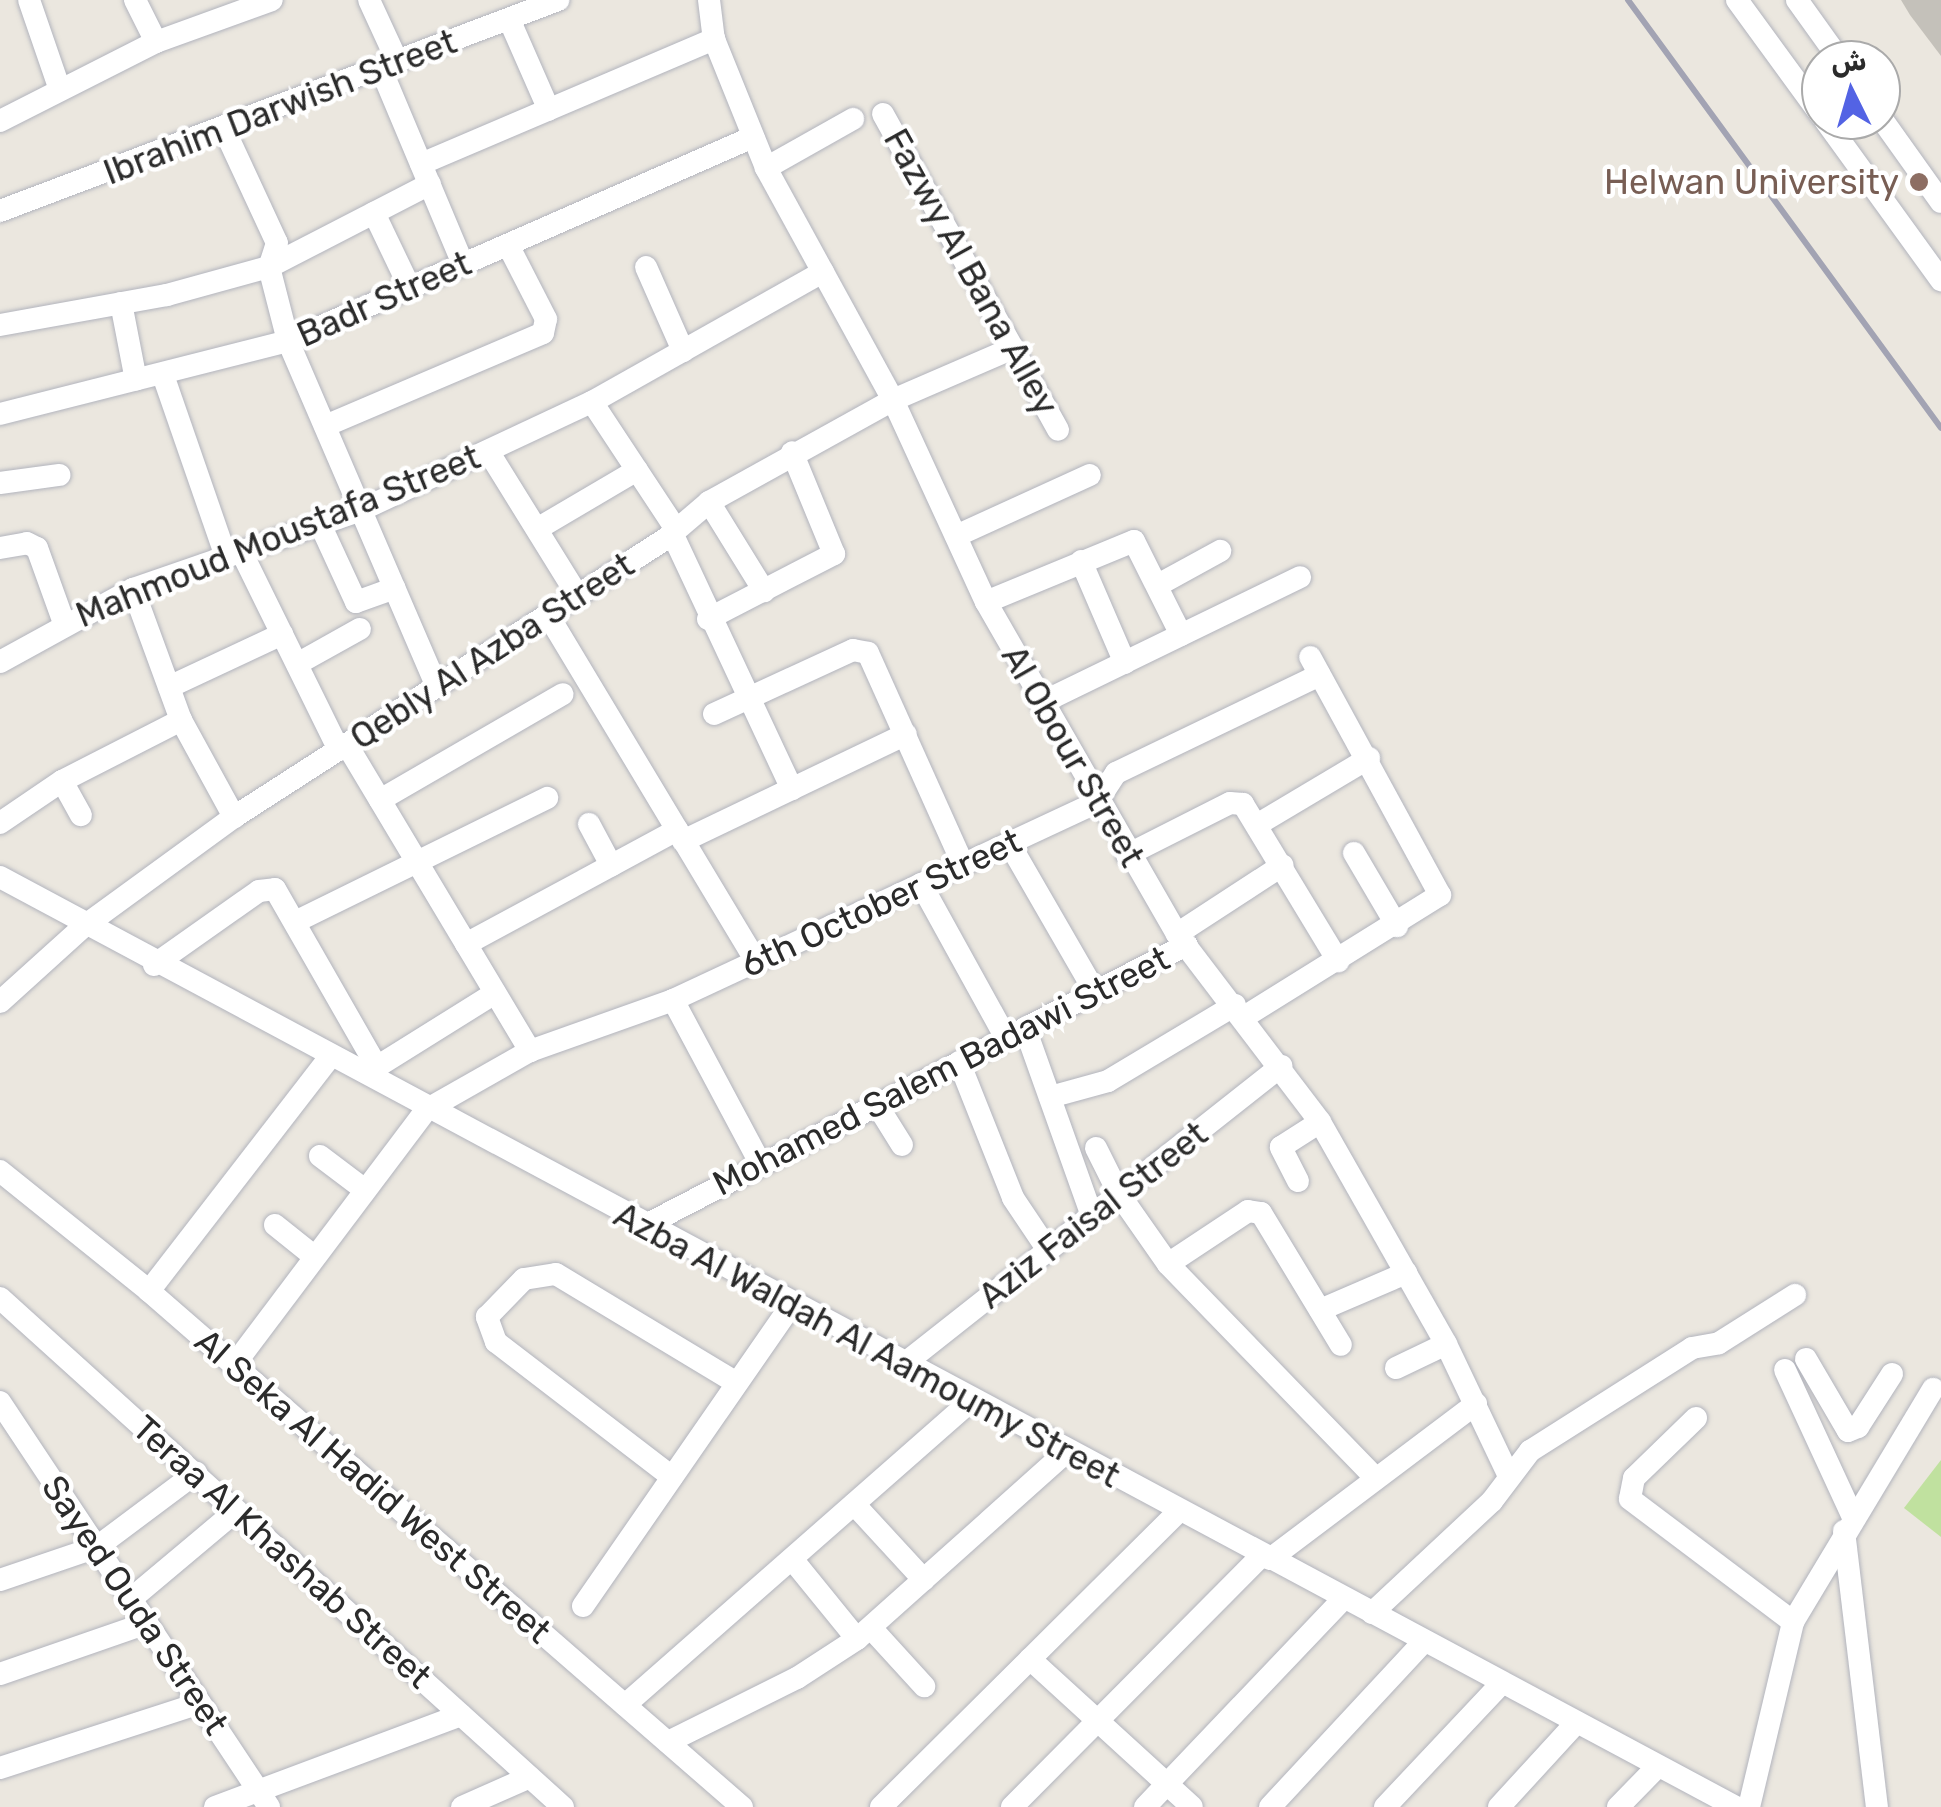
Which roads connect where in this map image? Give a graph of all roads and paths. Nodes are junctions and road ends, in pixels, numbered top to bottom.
1 (135, 0) edge
2 (272, 0) edge
3 (369, 0) edge
4 (558, 0) edge
5 (709, 0) edge
6 (1737, 0) edge
7 (1797, 0) edge
8 (34, 4) edge
9 (247, 4) edge
10 (509, 19) junction
11 (714, 40) junction
12 (1826, 40) edge
13 (156, 42) junction
14 (390, 66) junction
15 (59, 87) junction
16 (1801, 87) edge
17 (548, 110) junction
18 (884, 114) dead end
19 (853, 119) dead end
20 (0, 121) edge
21 (225, 131) junction
22 (753, 137) junction
23 (1840, 140) edge
24 (1899, 140) edge
25 (766, 168) junction
26 (425, 174) junction
27 (1937, 187) edge
28 (0, 211) edge
29 (374, 213) junction
30 (508, 244) junction
31 (463, 264) junction
32 (270, 267) junction
33 (646, 267) dead end
34 (823, 272) junction
35 (1941, 280) edge
36 (410, 288) junction
37 (121, 303) junction
38 (0, 325) edge
39 (288, 342) junction
40 (1013, 348) junction
41 (683, 351) junction
42 (163, 374) junction
43 (136, 380) junction
44 (893, 400) junction
45 (592, 402) junction
46 (0, 414) edge
47 (325, 426) junction
48 (1058, 430) dead end
49 (488, 451) junction
50 (792, 452) junction
51 (637, 470) junction
52 (58, 475) dead end
53 (1090, 476) dead end
54 (0, 483) edge
55 (708, 502) junction
56 (361, 510) junction
57 (320, 524) junction
58 (536, 529) junction
59 (674, 530) junction
60 (956, 536) junction
61 (0, 548) edge
62 (1220, 552) dead end
63 (234, 554) junction
64 (1081, 561) junction
65 (1300, 577) dead end
66 (1158, 585) junction
67 (395, 588) junction
68 (133, 589) junction
69 (764, 591) junction
70 (578, 596) junction
71 (986, 602) junction
72 (548, 615) junction
73 (708, 619) junction
74 (64, 623) junction
75 (360, 629) dead end
76 (282, 634) junction
77 (1181, 636) junction
78 (0, 662) edge
79 (1126, 662) junction
80 (297, 664) junction
81 (438, 686) junction
82 (169, 687) junction
83 (564, 694) dead end
84 (748, 698) junction
85 (1041, 704) junction
86 (714, 714) dead end
87 (181, 720) junction
88 (906, 734) junction
89 (343, 747) junction
90 (1369, 758) junction
91 (62, 781) junction
92 (792, 789) junction
93 (547, 798) dead end
94 (380, 800) junction
95 (1096, 802) junction
96 (81, 815) dead end
97 (234, 817) junction
98 (0, 823) edge
99 (1260, 823) junction
100 (589, 824) dead end
101 (680, 835) junction
102 (1008, 843) junction
103 (1354, 854) dead end
104 (1128, 855) junction
105 (417, 862) junction
106 (963, 864) junction
107 (611, 865) junction
108 (1283, 865) junction
109 (0, 877) edge
110 (921, 884) junction
111 (296, 922) junction
112 (82, 926) junction
113 (1397, 926) junction
114 (1181, 939) junction
115 (466, 944) junction
116 (756, 961) junction
117 (1338, 962) junction
118 (154, 965) junction
119 (1095, 992) junction
120 (495, 993) junction
121 (673, 1000) junction
122 (0, 1002) edge
123 (1239, 1012) junction
124 (1016, 1033) junction
125 (530, 1051) junction
126 (330, 1058) junction
127 (959, 1062) junction
128 (1282, 1066) junction
129 (370, 1071) junction
130 (1050, 1097) junction
131 (877, 1104) junction
132 (426, 1110) junction
133 (1320, 1122) junction
134 (902, 1144) dead end
135 (1096, 1148) dead end
136 (320, 1156) dead end
137 (761, 1165) junction
138 (0, 1171) edge
139 (1298, 1182) dead end
140 (365, 1190) junction
141 (1120, 1194) junction
142 (1092, 1216) junction
143 (274, 1226) dead end
144 (644, 1226) junction
145 (1048, 1250) junction
146 (315, 1257) junction
147 (1168, 1264) junction
148 (1406, 1272) junction
149 (149, 1292) junction
150 (1795, 1296) dead end
151 (0, 1298) edge
152 (792, 1304) junction
153 (1320, 1310) junction
154 (1341, 1344) dead end
155 (1446, 1344) junction
156 (234, 1364) junction
157 (904, 1364) junction
158 (1396, 1368) dead end
159 (1892, 1374) dead end
160 (737, 1384) junction
161 (1933, 1389) dead end
162 (972, 1400) junction
163 (0, 1402) edge
164 (1476, 1404) junction
165 (1696, 1418) dead end
166 (1067, 1451) junction
167 (196, 1473) junction
168 (1508, 1474) junction
169 (672, 1477) junction
170 (1376, 1479) junction
171 (854, 1504) junction
172 (237, 1510) junction
173 (1179, 1511) junction
174 (1849, 1524) junction
175 (96, 1547) junction
176 (1266, 1557) junction
177 (792, 1559) junction
178 (0, 1580) edge
179 (924, 1580) junction
180 (1344, 1598) junction
181 (131, 1599) junction
182 (583, 1606) dead end
183 (1372, 1613) junction
184 (1793, 1622) junction
185 (147, 1623) junction
186 (864, 1633) junction
187 (1424, 1641) junction
188 (1030, 1659) junction
189 (0, 1674) edge
190 (1502, 1682) junction
191 (924, 1686) dead end
192 (200, 1704) junction
193 (625, 1706) junction
194 (461, 1714) junction
195 (1097, 1721) junction
196 (1577, 1722) junction
197 (668, 1742) junction
198 (1658, 1766) junction
199 (0, 1768) edge
200 (530, 1778) junction
201 (1167, 1784) junction
202 (264, 1800) edge
203 (215, 1807) edge
204 (462, 1807) edge
205 (562, 1807) edge
206 (742, 1807) edge
207 (881, 1807) edge
208 (1012, 1807) edge
209 (1145, 1807) edge
210 (1192, 1807) edge
211 (1270, 1807) edge
212 (1386, 1807) edge
213 (1499, 1807) edge
214 (1618, 1807) edge
215 (1736, 1807) edge
216 (1750, 1807) edge
217 (1877, 1807) edge

1 - 13 street
2 - 9 street
3 - 14 street
4 - 10 street, Ibrahim Darwish Street
5 - 11 street, Al Obour Street
6 - 16 street
7 - 12 street
8 - 15 street
9 - 13 street
10 - 14 street, Ibrahim Darwish Street
10 - 17 street
11 - 17 street
11 - 22 street, Al Obour Street
13 - 15 street
14 - 21 street, Ibrahim Darwish Street
14 - 26 street
15 - 20 street
17 - 26 street
18 - 40 street, Fazwy Al Bana Alley
19 - 25 street
21 - 28 street, Ibrahim Darwish Street
21 - 32 street
22 - 25 street, Al Obour Street
22 - 30 street, Badr Street
23 - 35 street
24 - 27 street
25 - 34 street, Al Obour Street
26 - 29 street
26 - 31 street
29 - 32 street
29 - 36 street
30 - 31 street, Badr Street
30 - 47 street
31 - 36 street, Badr Street
32 - 37 street
32 - 39 street
33 - 41 street
34 - 41 street, Mahmoud Moustafa Street
34 - 44 street, Al Obour Street
36 - 39 street, Badr Street
37 - 38 street
37 - 43 street
39 - 42 street, Badr Street
39 - 47 street
40 - 44 street, Qebly Al Azba Street
40 - 48 street, Fazwy Al Bana Alley
41 - 45 street, Mahmoud Moustafa Street
42 - 43 street, Badr Street
42 - 63 street
43 - 46 street, Badr Street
44 - 50 street, Qebly Al Azba Street
44 - 60 street, Al Obour Street
45 - 49 street, Mahmoud Moustafa Street
45 - 51 street
47 - 56 street
49 - 56 street, Mahmoud Moustafa Street
49 - 58 street
50 - 55 street, Qebly Al Azba Street
50 - 69 street
51 - 58 street
51 - 59 street
52 - 54 street
53 - 60 street
55 - 59 street, Qebly Al Azba Street
55 - 69 street
56 - 57 street, Mahmoud Moustafa Street
56 - 67 street
57 - 63 street, Mahmoud Moustafa Street
57 - 67 street
58 - 70 street
59 - 70 street, Qebly Al Azba Street
59 - 73 street
60 - 71 street, Al Obour Street
61 - 74 street
62 - 66 street
63 - 68 street, Mahmoud Moustafa Street
63 - 76 street
64 - 66 street
64 - 71 street
64 - 79 street
65 - 77 street
66 - 77 street
67 - 81 street
68 - 74 street, Mahmoud Moustafa Street
68 - 82 street
69 - 73 street
70 - 72 street, Qebly Al Azba Street
71 - 85 street, Al Obour Street
72 - 81 street, Qebly Al Azba Street
72 - 101 street
73 - 84 street
74 - 78 street, Mahmoud Moustafa Street
75 - 80 street
76 - 80 street
76 - 82 street
77 - 79 street
79 - 85 street
80 - 89 street
81 - 89 street, Qebly Al Azba Street
82 - 87 street
83 - 94 street
84 - 86 street
84 - 88 street
84 - 92 street
85 - 95 street, Al Obour Street
87 - 91 street
87 - 97 street
88 - 92 street
88 - 106 street
89 - 94 street
89 - 97 street, Qebly Al Azba Street
90 - 95 street, 6th October Street
90 - 99 street
90 - 113 street
91 - 96 street
91 - 98 street
92 - 101 street
93 - 105 street
94 - 105 street
95 - 102 street, 6th October Street
95 - 104 street, Al Obour Street
97 - 112 street, Qebly Al Azba Street
99 - 104 street
99 - 108 street
100 - 107 street
101 - 107 street
101 - 116 street
102 - 106 street, 6th October Street
102 - 119 street
103 - 113 street
104 - 114 street, Al Obour Street
105 - 111 street
105 - 115 street
106 - 110 street, 6th October Street
107 - 115 street
108 - 114 street, Mohamed Salem Badawi Street
108 - 117 street
109 - 112 street, Azba Al Waldah Al Aamoumy Street
110 - 116 street, 6th October Street
110 - 124 street
111 - 118 street
111 - 129 street
112 - 118 street, Azba Al Waldah Al Aamoumy Street
112 - 122 street, Qebly Al Azba Street
113 - 117 street
114 - 119 street, Mohamed Salem Badawi Street
114 - 123 street, Al Obour Street
115 - 120 street
116 - 121 street, 6th October Street
117 - 123 street
118 - 126 street, Azba Al Waldah Al Aamoumy Street
119 - 124 street, Mohamed Salem Badawi Street
120 - 125 street
120 - 129 street
121 - 125 street, 6th October Street
121 - 137 street
123 - 128 street, Al Obour Street
123 - 130 street
124 - 127 street, Mohamed Salem Badawi Street
124 - 130 street
125 - 132 street, 6th October Street
126 - 129 street, Azba Al Waldah Al Aamoumy Street
126 - 149 street
127 - 131 street, Mohamed Salem Badawi Street
127 - 145 street
128 - 133 street, Al Obour Street
128 - 141 street, Aziz Faisal Street
129 - 132 street, Azba Al Waldah Al Aamoumy Street
130 - 142 street
131 - 134 street
131 - 137 street, Mohamed Salem Badawi Street
132 - 140 street
132 - 144 street, Azba Al Waldah Al Aamoumy Street
133 - 139 street
133 - 148 street, Al Obour Street
135 - 141 street
136 - 140 street
137 - 144 street, Mohamed Salem Badawi Street
138 - 149 street, Al Seka Al Hadid West Street
140 - 146 street
141 - 142 street, Aziz Faisal Street
141 - 147 street
142 - 145 street, Aziz Faisal Street
143 - 146 street
144 - 152 street, Azba Al Waldah Al Aamoumy Street
145 - 157 street, Aziz Faisal Street
146 - 156 street
147 - 153 street
147 - 170 street
148 - 153 street
148 - 155 street, Al Obour Street
149 - 156 street, Al Seka Al Hadid West Street
150 - 168 street
151 - 167 street, Teraa Al Khashab Street
152 - 157 street, Azba Al Waldah Al Aamoumy Street
152 - 160 street
153 - 154 street
155 - 158 street
155 - 164 street, Al Obour Street
156 - 193 street, Al Seka Al Hadid West Street
157 - 162 street, Azba Al Waldah Al Aamoumy Street
159 - 174 street
160 - 169 street
160 - 169 street
161 - 174 street
162 - 166 street, Azba Al Waldah Al Aamoumy Street
162 - 171 street
163 - 175 street, Sayed Ouda Street
164 - 168 street, Al Obour Street
164 - 170 street
165 - 184 street
166 - 173 street, Azba Al Waldah Al Aamoumy Street
166 - 179 street
167 - 172 street, Teraa Al Khashab Street
167 - 175 street
168 - 183 street
169 - 182 street
170 - 176 street
171 - 177 street
171 - 179 street
172 - 181 street
172 - 194 street, Teraa Al Khashab Street
173 - 176 street, Azba Al Waldah Al Aamoumy Street
173 - 188 street
174 - 184 street
174 - 217 street
175 - 178 street
175 - 181 street, Sayed Ouda Street
176 - 180 street, Azba Al Waldah Al Aamoumy Street
176 - 195 street
177 - 186 street
177 - 193 street
179 - 186 street
180 - 183 street, Azba Al Waldah Al Aamoumy Street
180 - 201 street
181 - 185 street, Sayed Ouda Street
183 - 187 street, Azba Al Waldah Al Aamoumy Street
184 - 216 street
185 - 189 street
185 - 192 street, Sayed Ouda Street
186 - 191 street
186 - 197 street
187 - 190 street, Azba Al Waldah Al Aamoumy Street
187 - 211 street
188 - 195 street
188 - 207 street
190 - 196 street, Azba Al Waldah Al Aamoumy Street
190 - 212 street
192 - 199 street
192 - 202 street, Sayed Ouda Street
193 - 197 street, Al Seka Al Hadid West Street
194 - 200 street, Teraa Al Khashab Street
194 - 202 street
195 - 201 street
195 - 208 street
196 - 198 street, Azba Al Waldah Al Aamoumy Street
196 - 213 street
197 - 206 street, Al Seka Al Hadid West Street
198 - 214 street
198 - 215 street, Azba Al Waldah Al Aamoumy Street
200 - 204 street
200 - 205 street, Teraa Al Khashab Street
201 - 209 street
201 - 210 street
202 - 203 street

